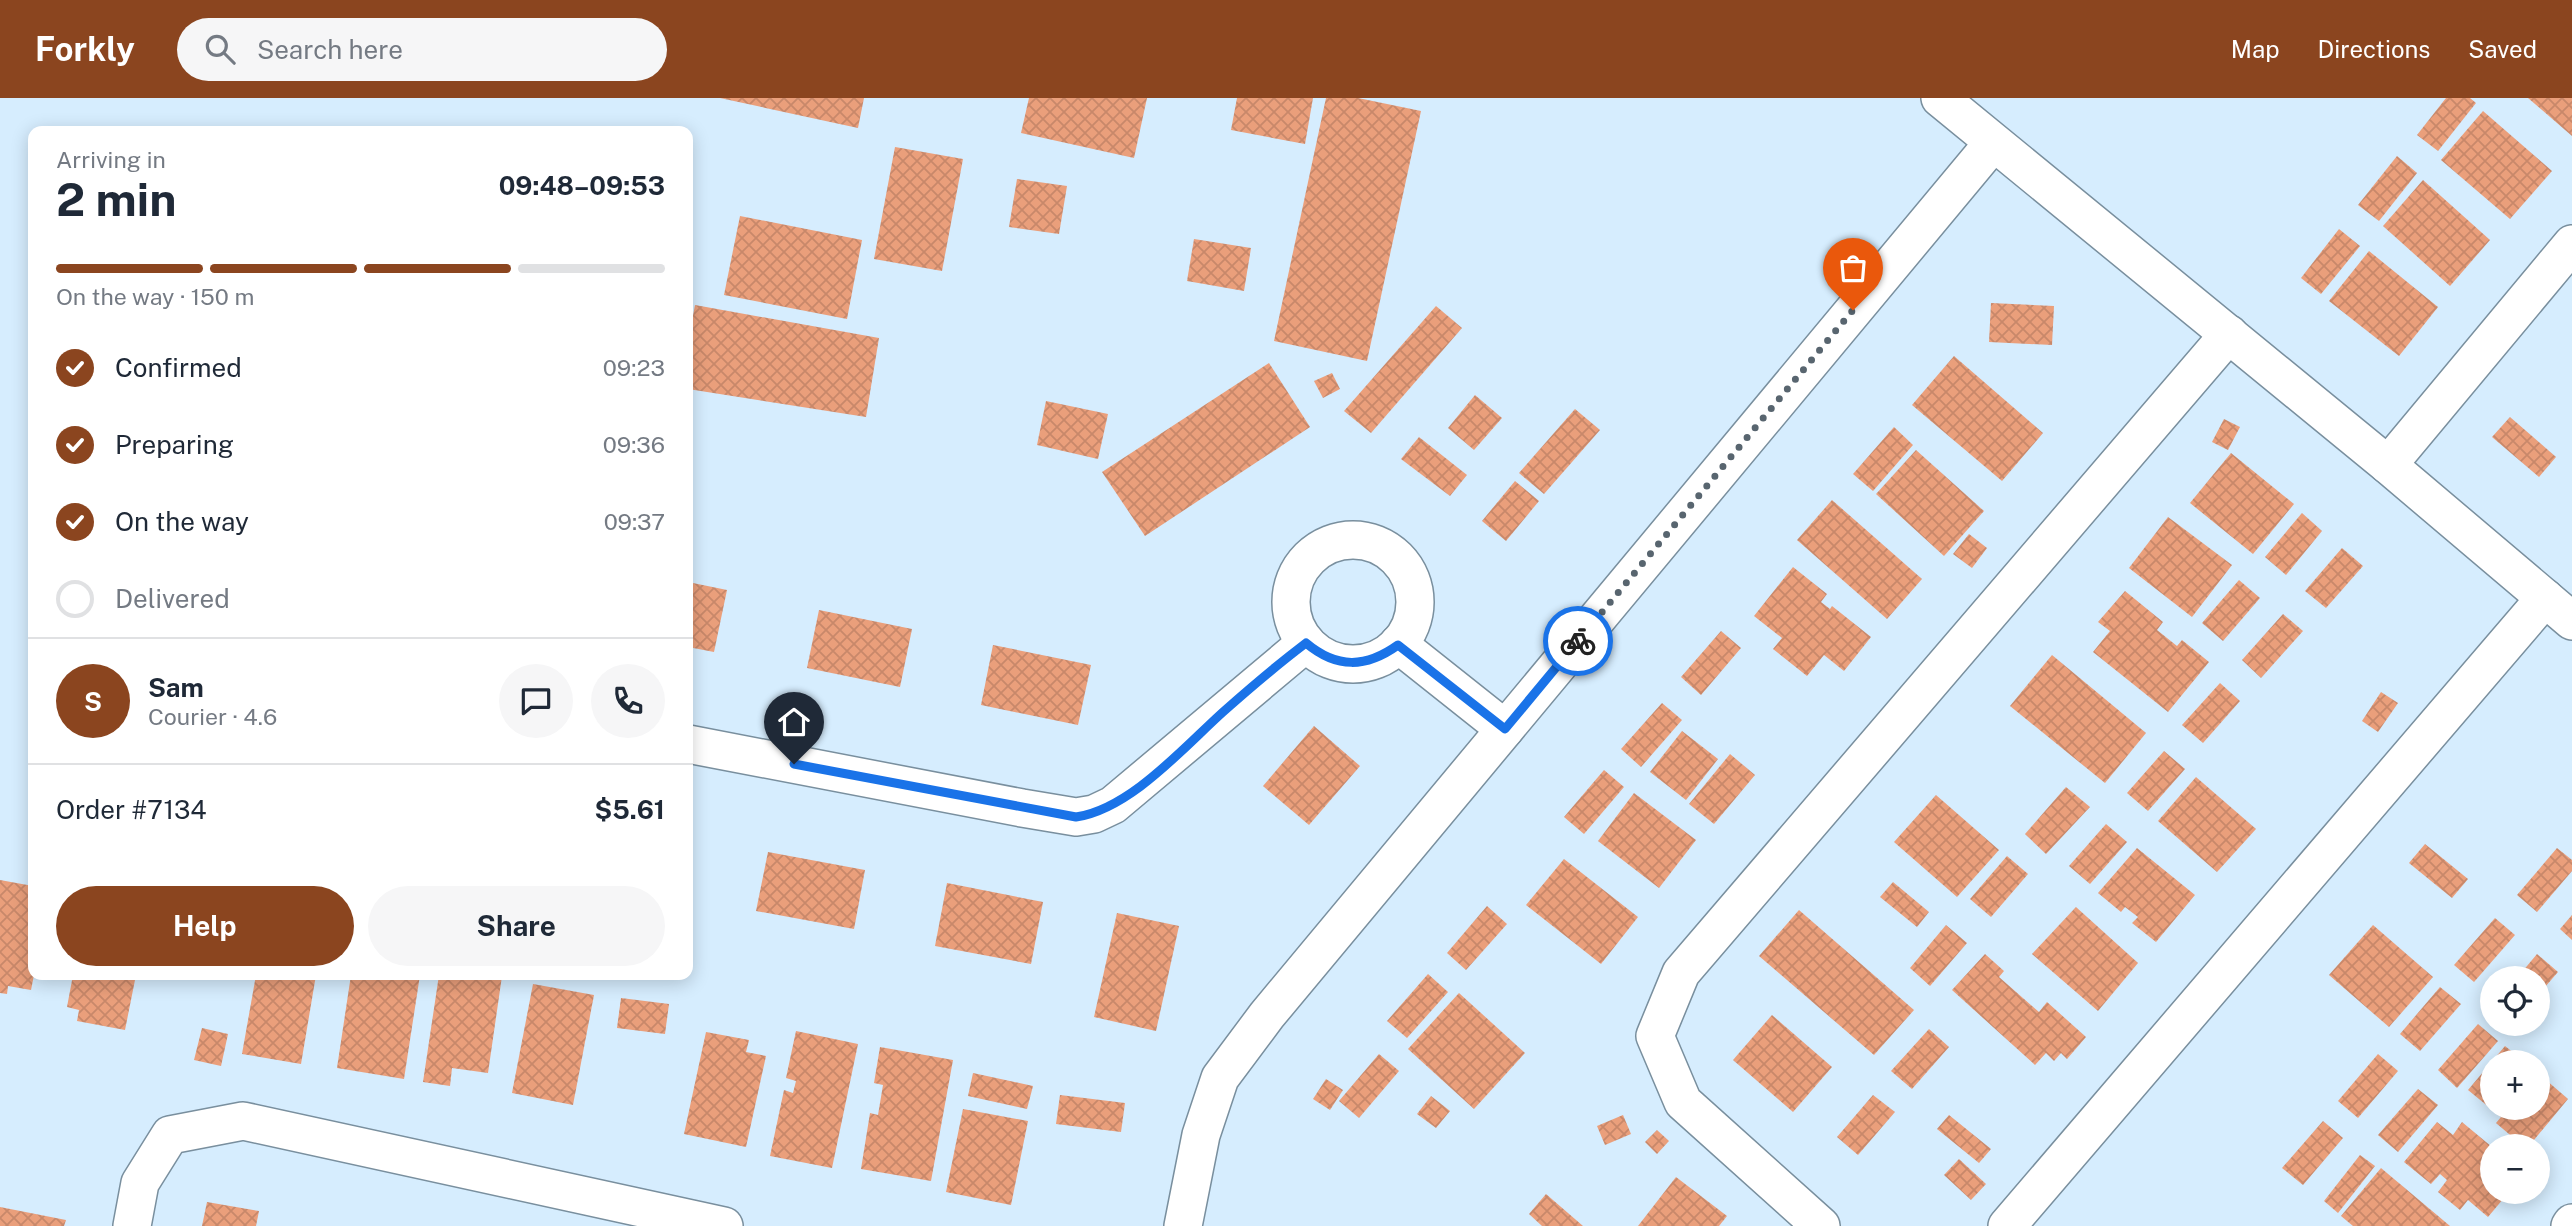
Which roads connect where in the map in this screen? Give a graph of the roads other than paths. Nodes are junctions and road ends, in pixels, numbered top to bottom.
1 (1940, 98) edge
2 (1993, 143) junction
3 (2569, 254) edge
4 (2229, 334) junction
5 (2388, 465) junction
6 (2544, 598) junction
7 (2572, 621) edge
8 (1306, 643) junction
9 (1398, 645) junction
10 (1505, 729) junction
11 (693, 745) edge
12 (132, 1226) edge
13 (724, 1226) edge
14 (1183, 1226) edge
15 (1821, 1226) edge
16 (2007, 1226) edge

1 - 2 street
2 - 4 street
2 - 10 street
3 - 5 street
4 - 5 street
4 - 15 street
5 - 6 street
6 - 7 street
6 - 16 street
8 - 9 street
8 - 9 street
8 - 11 street
9 - 10 street
10 - 14 street
12 - 13 street

